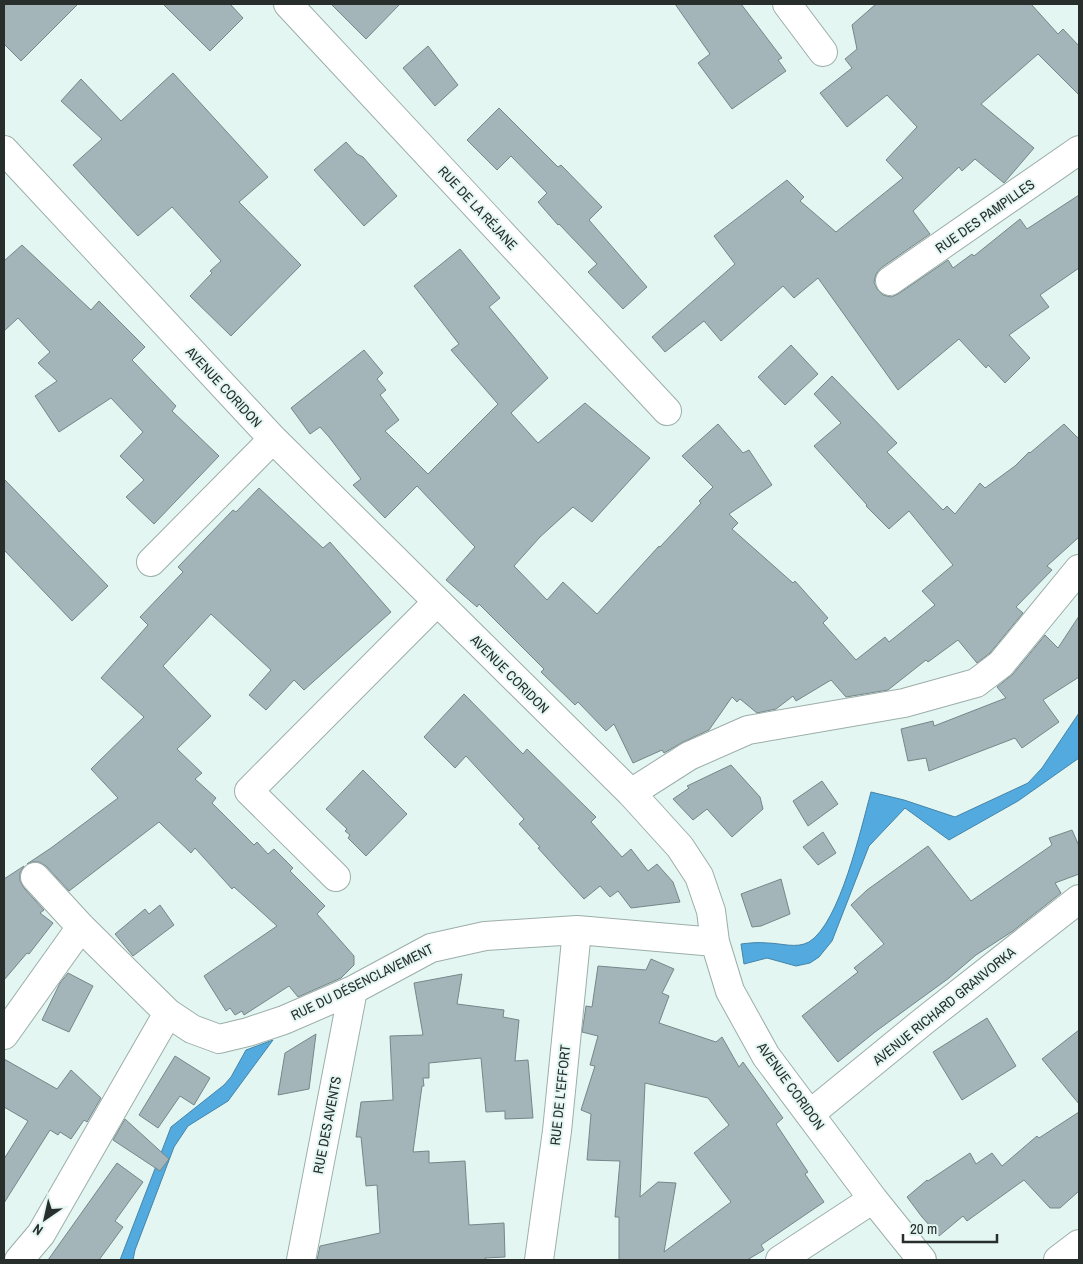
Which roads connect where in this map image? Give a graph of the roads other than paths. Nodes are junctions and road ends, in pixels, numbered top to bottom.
1 (288, 4) edge
2 (787, 4) edge
3 (823, 52) dead end
4 (4, 150) edge
5 (1079, 150) edge
6 (890, 281) dead end
7 (668, 412) dead end
8 (273, 439) junction
9 (151, 562) dead end
10 (1079, 568) edge
11 (437, 602) junction
12 (631, 794) junction
13 (35, 877) dead end
14 (336, 877) dead end
15 (1079, 899) edge
16 (81, 927) junction
17 (577, 930) junction
18 (715, 942) junction
19 (353, 990) junction
20 (168, 1013) junction
21 (4, 1035) edge
22 (810, 1114) junction
23 (873, 1199) junction
24 (1079, 1244) edge
25 (19, 1260) edge
26 (301, 1260) edge
27 (539, 1260) edge
28 (780, 1260) edge
29 (922, 1260) edge
30 (1058, 1260) edge

1 - 7 street, RUE DE LA RÉJANE
2 - 3 street
4 - 8 street, AVENUE CORIDON
5 - 6 street, RUE DES PAMPILLES
8 - 9 street
8 - 11 street, AVENUE CORIDON
10 - 12 street
11 - 12 street, AVENUE CORIDON
11 - 14 street
12 - 18 street, AVENUE CORIDON
13 - 16 street, RUE DU DÉSENCLAVEMENT
15 - 22 street, AVENUE RICHARD GRANVORKA
16 - 20 street, RUE DU DÉSENCLAVEMENT
16 - 21 street
17 - 18 street, RUE DU DÉSENCLAVEMENT
17 - 19 street, RUE DU DÉSENCLAVEMENT
17 - 27 street, RUE DE L'EFFORT
18 - 22 street, AVENUE CORIDON
19 - 20 street, RUE DU DÉSENCLAVEMENT
19 - 26 street, RUE DES AVENTS
20 - 25 street
22 - 23 street, AVENUE CORIDON
23 - 28 street
23 - 29 street, AVENUE CORIDON
24 - 30 street

